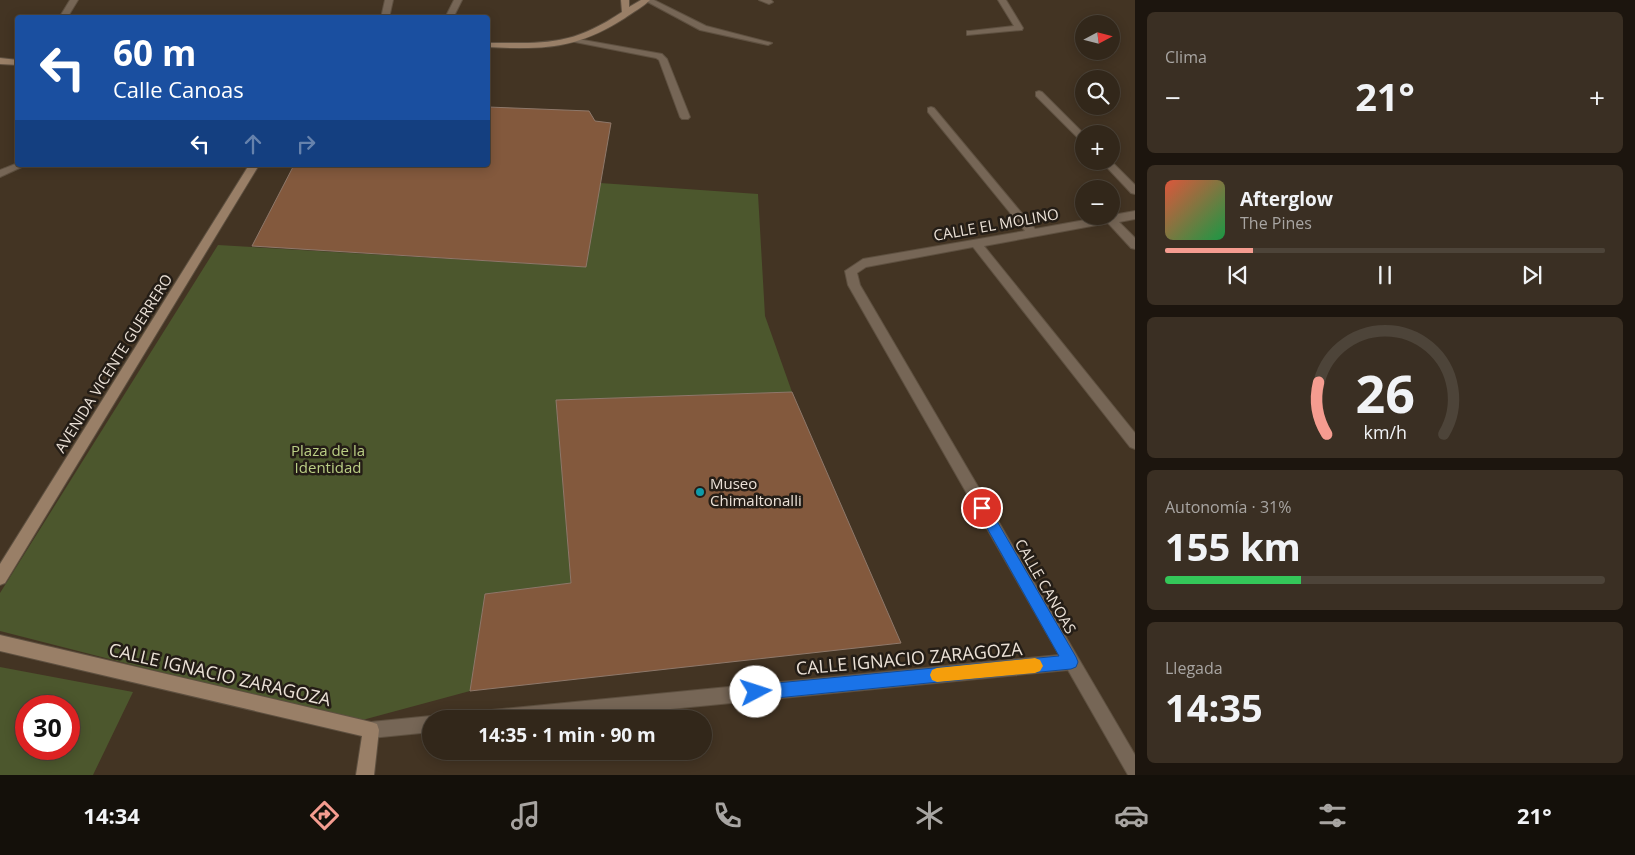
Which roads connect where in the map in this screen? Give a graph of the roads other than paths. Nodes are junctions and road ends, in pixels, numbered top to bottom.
1 (74, 0) edge
2 (389, 0) edge
3 (458, 0) edge
4 (625, 0) edge
5 (647, 0) edge
6 (1002, 0) edge
7 (626, 13) junction
8 (65, 15) edge
9 (386, 15) edge
10 (450, 15) edge
11 (970, 33) dead end
12 (575, 40) junction
13 (768, 42) dead end
14 (490, 45) edge
15 (0, 61) edge
16 (15, 63) edge
17 (1039, 94) dead end
18 (932, 110) dead end
19 (685, 117) dead end
20 (1075, 130) edge
21 (16, 167) edge
22 (253, 167) edge
23 (1115, 170) edge
24 (0, 174) edge
25 (1135, 191) edge
26 (1135, 215) edge
27 (1120, 217) edge
28 (1075, 225) edge
29 (1116, 225) edge
30 (1032, 232) junction
31 (975, 242) junction
32 (1135, 245) edge
33 (863, 262) joint
34 (1135, 443) edge
35 (0, 578) edge
36 (0, 643) edge
37 (1071, 662) junction
38 (574, 710) edge
39 (422, 725) edge
40 (371, 730) junction
41 (1135, 771) edge
42 (365, 775) edge

1 - 8 street
2 - 9 street
3 - 10 street
4 - 7 main road
5 - 7 main road
5 - 13 street
6 - 11 street
7 - 12 main road
12 - 14 main road
12 - 19 street
15 - 16 main road
17 - 20 street
18 - 30 street
21 - 24 street
22 - 35 main road, AVENIDA VICENTE GUERRERO
23 - 25 street
26 - 27 street, CALLE EL MOLINO
28 - 30 street, CALLE EL MOLINO
29 - 32 street
30 - 31 street, CALLE EL MOLINO
31 - 33 street, CALLE EL MOLINO
31 - 34 street
33 - 37 street, CALLE CANOAS
36 - 40 main road, CALLE IGNACIO ZARAGOZA
37 - 38 street, CALLE IGNACIO ZARAGOZA
37 - 41 street, CALLE CANOAS
39 - 40 street, CALLE IGNACIO ZARAGOZA
40 - 42 main road

